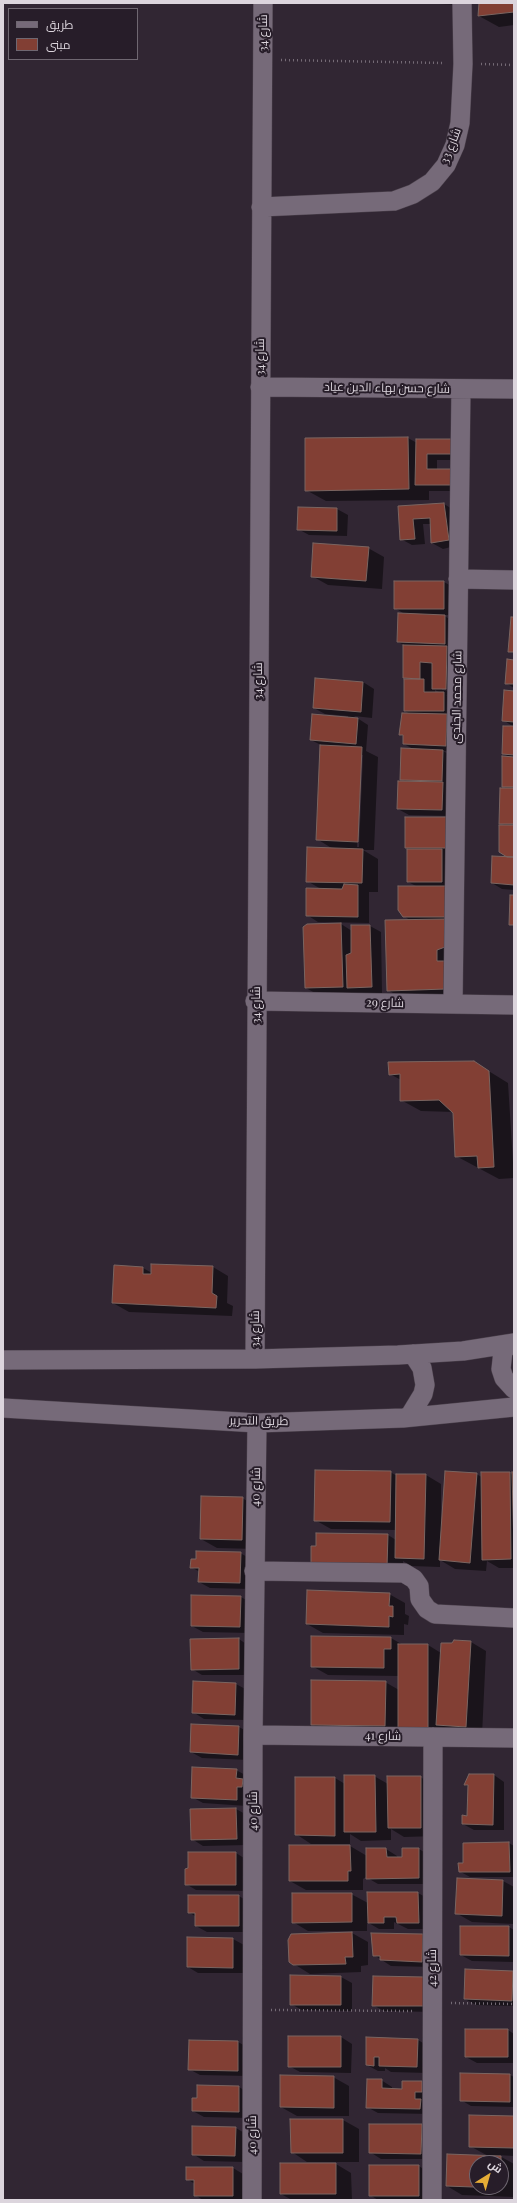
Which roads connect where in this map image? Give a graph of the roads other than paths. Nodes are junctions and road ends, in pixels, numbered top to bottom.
1 (263, 3) edge
2 (462, 3) edge
3 (261, 207) junction
4 (260, 387) junction
5 (461, 389) junction
6 (514, 389) edge
7 (458, 579) junction
8 (514, 580) edge
9 (256, 1001) junction
10 (453, 1004) junction
11 (514, 1005) edge
12 (512, 1344) edge
13 (413, 1354) junction
14 (255, 1359) junction
15 (3, 1360) edge
16 (514, 1389) edge
17 (514, 1407) edge
18 (3, 1408) edge
19 (409, 1417) junction
20 (257, 1423) junction
21 (254, 1571) junction
22 (514, 1618) edge
23 (253, 1735) junction
24 (433, 1737) junction
25 (514, 1738) edge
26 (252, 2200) edge
27 (432, 2200) edge

1 - 3 street, شارع 34
2 - 3 street, شارع 33
3 - 4 street, شارع 34
4 - 5 street, شارع حسن بهاء الدين عياد
4 - 9 street, شارع 34
5 - 6 street, شارع حسن بهاء الدين عياد
5 - 7 street, شارع محمد الجندى
7 - 8 street
7 - 10 street, شارع محمد الجندى
9 - 10 street, شارع 29
9 - 14 street, شارع 34
10 - 11 street, شارع 29
12 - 13 street
12 - 16 street
13 - 14 street
13 - 19 street
14 - 15 street
17 - 19 street, طريق التحرير
18 - 20 street, طريق التحرير
19 - 20 street, طريق التحرير
20 - 21 street, شارع 40
21 - 22 street
21 - 23 street, شارع 40
23 - 24 street, شارع 41
23 - 26 street, شارع 40
24 - 25 street, شارع 41
24 - 27 street, شارع 42

